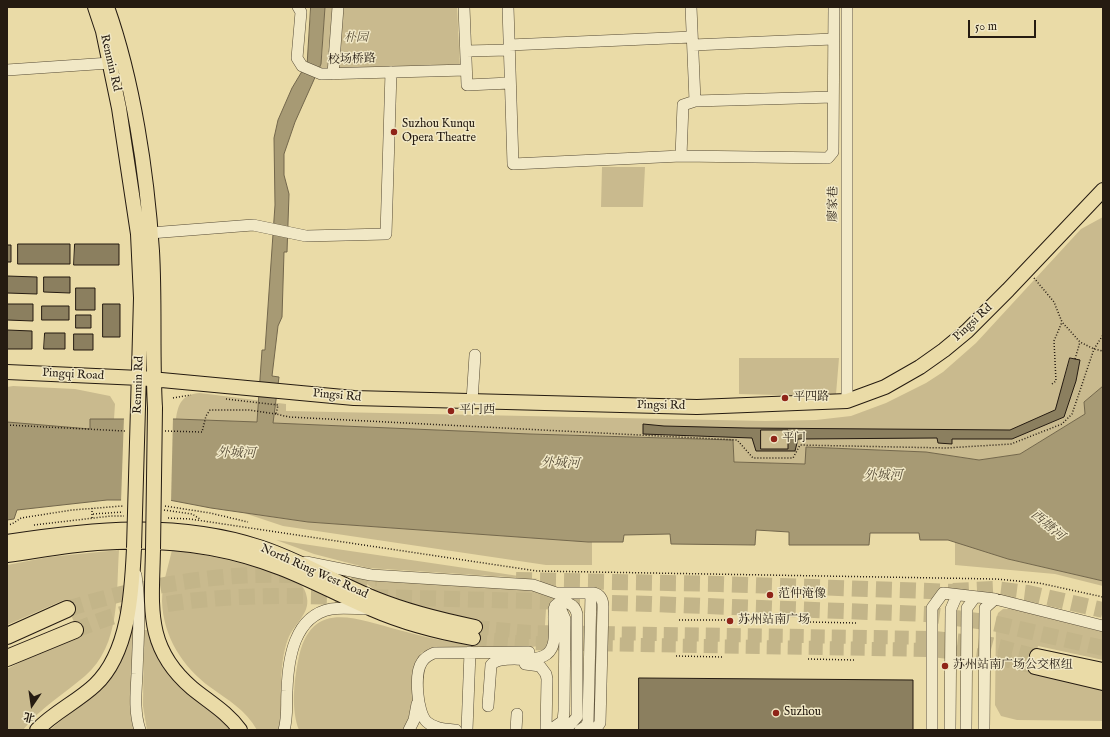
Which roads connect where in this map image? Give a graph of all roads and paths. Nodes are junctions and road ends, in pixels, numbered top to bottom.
1 (95, 7) edge
2 (106, 7) edge
3 (298, 7) edge
4 (338, 7) edge
5 (464, 7) edge
6 (508, 7) edge
7 (691, 7) edge
8 (834, 7) edge
9 (847, 7) edge
10 (833, 39) junction
11 (692, 41) junction
12 (509, 48) junction
13 (466, 51) junction
14 (110, 63) junction
15 (7, 70) edge
16 (466, 70) junction
17 (391, 72) junction
18 (333, 74) junction
19 (510, 83) junction
20 (833, 97) junction
21 (695, 102) junction
22 (681, 156) junction
23 (1103, 190) edge
24 (150, 233) junction
25 (1026, 271) junction
26 (1062, 322) junction
27 (1103, 335) edge
28 (1080, 342) junction
29 (1094, 349) junction
30 (1103, 351) edge
31 (475, 355) dead end
32 (1076, 359) dead end
33 (7, 372) edge
34 (147, 379) junction
35 (1052, 384) dead end
36 (194, 395) dead end
37 (173, 398) dead end
38 (224, 398) dead end
39 (472, 401) junction
40 (847, 401) junction
41 (92, 508) dead end
42 (153, 508) junction
43 (193, 510) dead end
44 (92, 514) junction
45 (131, 514) junction
46 (192, 514) junction
47 (92, 518) junction
48 (167, 518) dead end
49 (202, 521) junction
50 (29, 526) dead end
51 (7, 542) edge
52 (134, 551) junction
53 (7, 555) edge
54 (289, 558) junction
55 (591, 593) junction
56 (958, 595) junction
57 (974, 597) junction
58 (1103, 597) edge
59 (995, 599) junction
60 (555, 602) junction
61 (68, 609) tunnel mouth
62 (372, 609) junction
63 (678, 620) dead end
64 (726, 620) dead end
65 (810, 622) dead end
66 (857, 623) dead end
67 (1103, 626) edge
68 (75, 630) tunnel mouth
69 (7, 636) edge
70 (470, 652) junction
71 (676, 656) dead end
72 (724, 657) dead end
73 (7, 658) edge
74 (808, 659) dead end
75 (855, 660) dead end
76 (1103, 670) edge
77 (1103, 683) edge
78 (418, 698) junction
79 (287, 705) junction
80 (516, 714) dead end
81 (38, 730) edge
82 (140, 730) edge
83 (240, 730) edge
84 (284, 730) edge
85 (294, 730) edge
86 (409, 730) edge
87 (456, 730) edge
88 (467, 730) edge
89 (516, 730) edge
90 (547, 730) edge
91 (551, 730) edge
92 (580, 730) edge
93 (595, 730) edge
94 (932, 730) edge
95 (950, 730) edge
96 (966, 730) edge
97 (984, 730) edge

1 - 14 main road, Renmin Rd
2 - 24 main road, Renmin Rd
3 - 18 street, 校场桥路
4 - 18 street
5 - 13 street
6 - 12 street
7 - 11 street
8 - 10 street
9 - 40 street, 廖家巷
10 - 11 street
10 - 20 street
11 - 12 street
11 - 21 street
12 - 13 street
12 - 19 street
13 - 16 street
14 - 15 street
14 - 34 main road, Renmin Rd
16 - 17 street, 校场桥路
16 - 19 street
17 - 18 street, 校场桥路
17 - 24 street
19 - 22 street
20 - 21 street
20 - 22 street
21 - 22 street
23 - 25 main road, Pingsi Rd
24 - 34 main road, Renmin Rd
25 - 26 path
25 - 40 main road, Pingsi Rd
26 - 28 path
26 - 35 path
27 - 29 path
28 - 29 path
28 - 32 path
29 - 30 path
29 - 38 path
31 - 39 street
33 - 34 main road, Pingqi Road
34 - 39 main road, Pingsi Rd
34 - 42 main road, Renmin Rd, bridge
34 - 45 main road, Renmin Rd, bridge
36 - 37 path
39 - 40 main road, Pingsi Rd
41 - 44 path
42 - 46 path
42 - 83 main road, Renmin Rd, bridge
43 - 46 path
44 - 45 path
44 - 47 path
45 - 47 path
45 - 52 main road, Renmin Rd, bridge
46 - 49 path
47 - 50 path
48 - 49 path
49 - 58 path
51 - 54 main road, North Ring West Road
52 - 81 main road, Renmin Rd
52 - 82 street
53 - 62 main road, North Ring West Road
54 - 60 street
54 - 62 main road, North Ring West Road
55 - 60 street
55 - 92 street
55 - 93 street
56 - 57 street
56 - 94 street
56 - 95 street
57 - 59 street
57 - 96 street
59 - 67 street
59 - 97 street
60 - 70 street
60 - 90 street
60 - 90 street
60 - 91 street
61 - 69 highway
62 - 79 street
63 - 64 path
65 - 66 path
68 - 73 highway
70 - 78 street
70 - 88 street
71 - 72 path
74 - 75 path
76 - 77 main road
78 - 86 street
78 - 87 street
79 - 84 street
79 - 85 street
80 - 89 street

